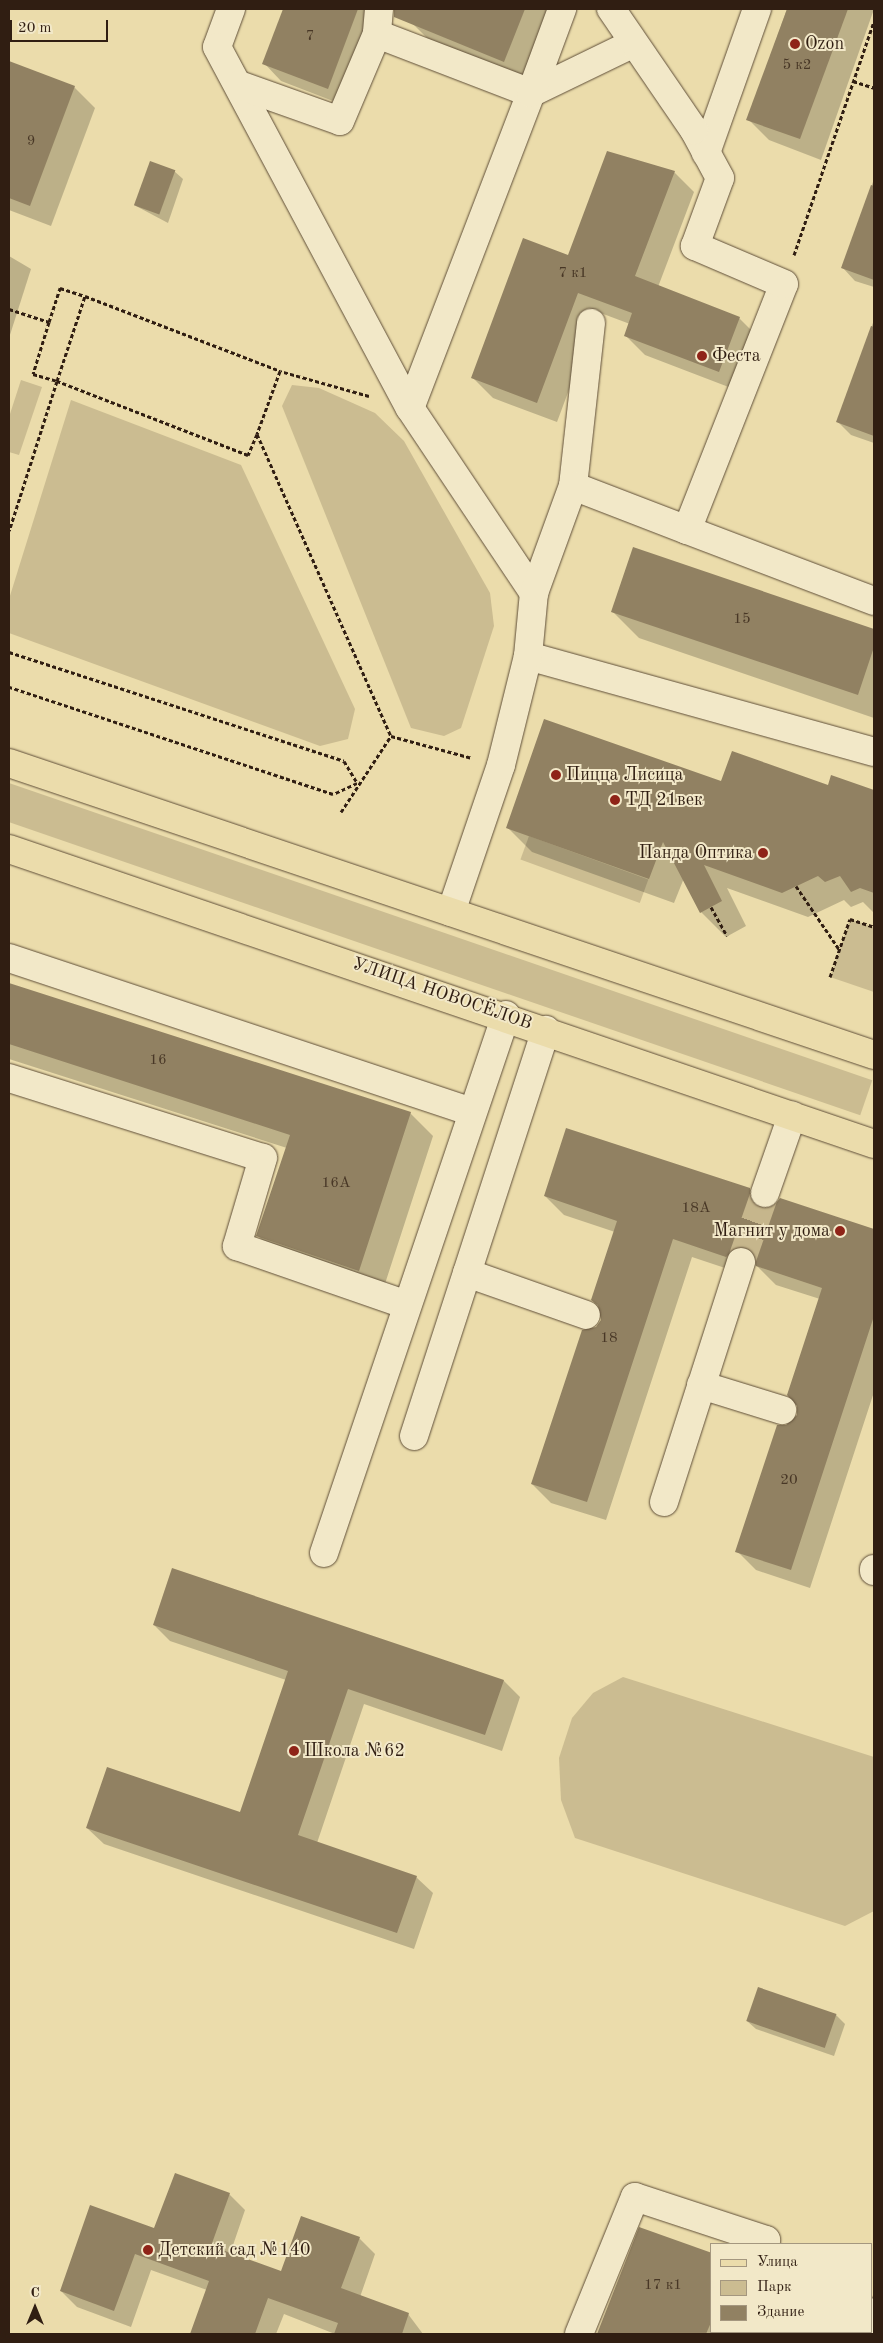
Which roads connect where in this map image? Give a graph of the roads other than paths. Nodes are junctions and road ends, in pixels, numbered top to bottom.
1 (231, 9) edge
2 (562, 9) edge
3 (611, 9) edge
4 (757, 9) edge
5 (378, 21) edge
6 (632, 44) junction
7 (239, 85) junction
8 (531, 92) junction
9 (706, 153) junction
10 (591, 322) dead end
11 (410, 408) junction
12 (573, 486) junction
13 (687, 530) junction
14 (534, 593) junction
15 (874, 601) edge
16 (528, 656) junction
17 (874, 752) edge
18 (9, 763) edge
19 (9, 849) edge
20 (451, 912) junction
21 (9, 958) edge
22 (506, 1015) junction
23 (546, 1030) junction
24 (874, 1056) edge
25 (9, 1078) edge
26 (472, 1112) junction
27 (792, 1116) junction
28 (874, 1144) edge
29 (765, 1193) tunnel mouth
30 (741, 1262) tunnel mouth
31 (467, 1273) junction
32 (407, 1306) junction
33 (586, 1315) dead end
34 (701, 1385) junction
35 (782, 1410) dead end
36 (414, 1436) dead end
37 (664, 1502) dead end
38 (324, 1553) dead end
39 (765, 2243) edge
40 (579, 2334) edge

1 - 7 lane
2 - 8 lane
3 - 6 lane
4 - 9 lane
5 - 7 lane
5 - 8 lane
6 - 8 lane
6 - 9 lane
7 - 11 lane
8 - 11 lane
9 - 13 lane
10 - 12 lane
11 - 14 lane
12 - 13 lane
12 - 14 lane
13 - 15 lane
14 - 16 lane
16 - 17 lane
16 - 20 lane
18 - 20 main road
19 - 22 main road, УЛИЦА НОВОСЁЛОВ
20 - 24 main road
21 - 26 lane
22 - 23 main road, УЛИЦА НОВОСЁЛОВ
22 - 26 lane
23 - 27 main road, УЛИЦА НОВОСЁЛОВ
23 - 31 lane
25 - 32 lane
26 - 32 lane
27 - 28 main road, УЛИЦА НОВОСЁЛОВ
27 - 29 lane
30 - 34 lane
31 - 33 lane
31 - 36 lane
32 - 38 lane
34 - 35 lane
34 - 37 lane
39 - 40 lane

